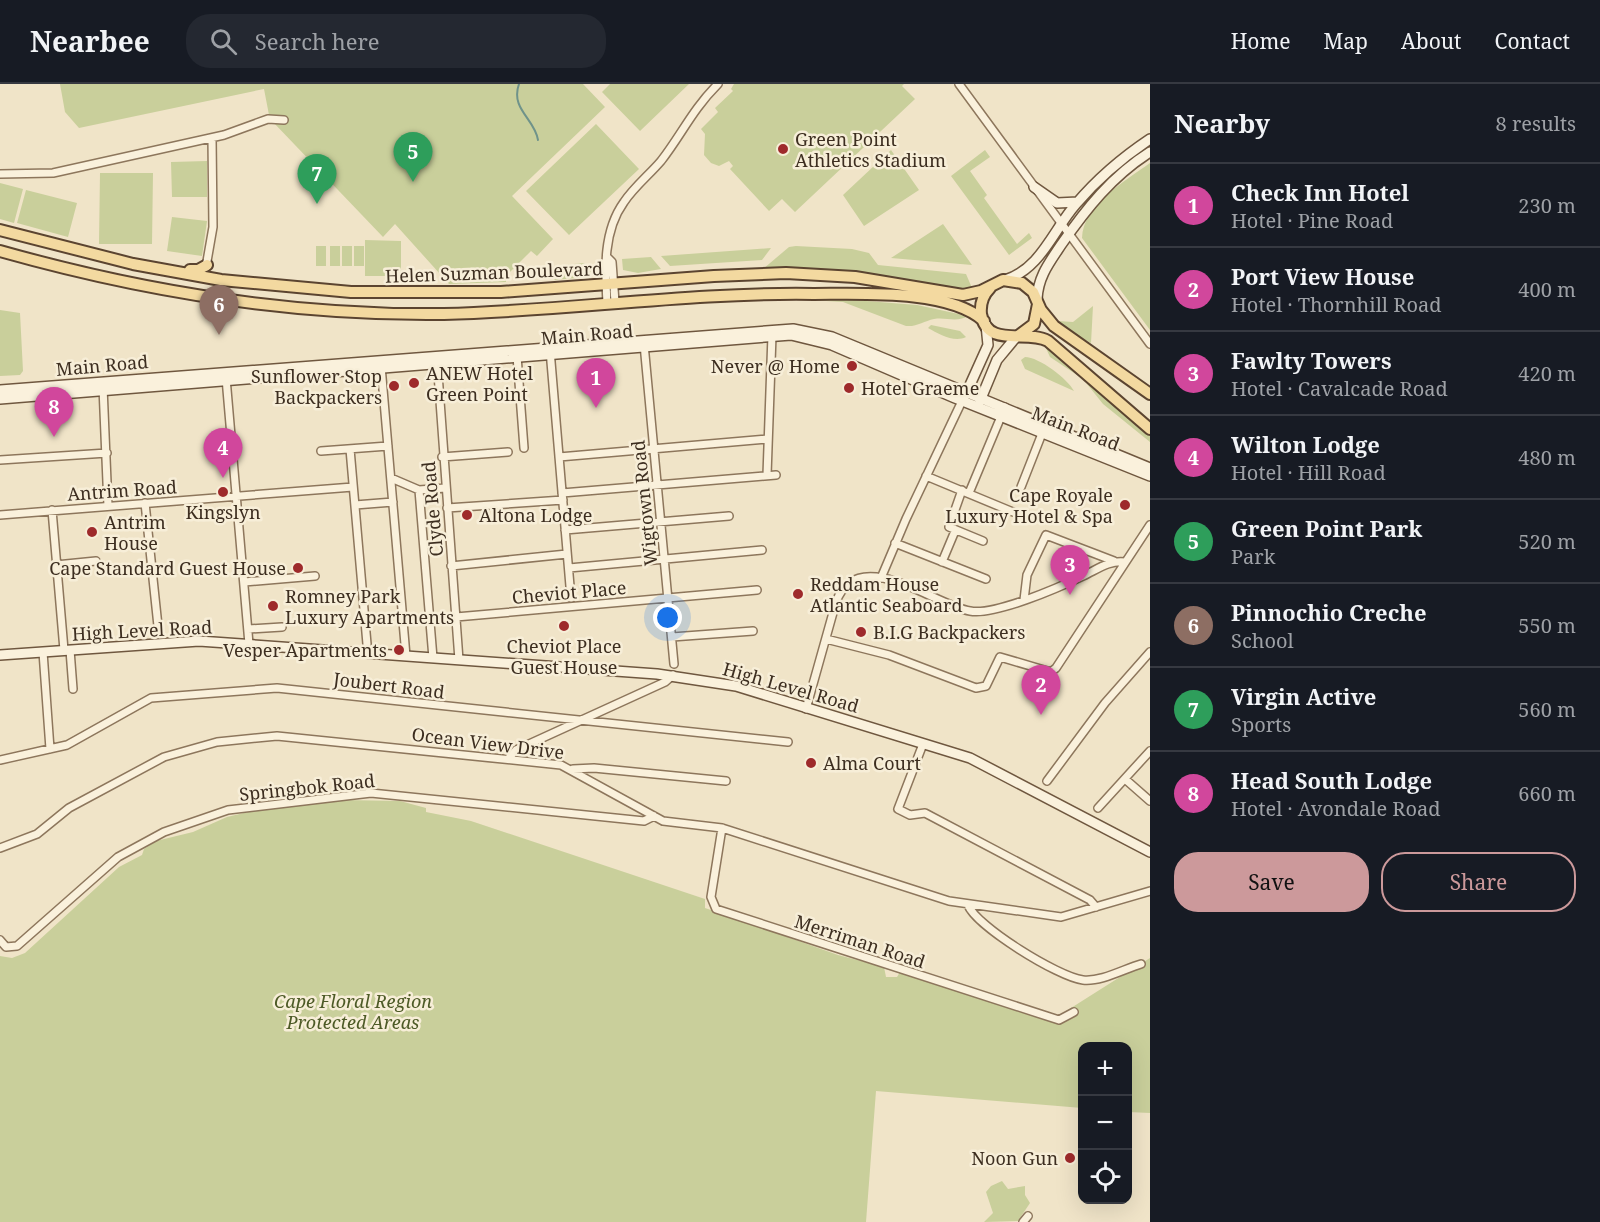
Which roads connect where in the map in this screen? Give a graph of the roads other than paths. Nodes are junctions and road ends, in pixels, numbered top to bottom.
1 (718, 84) edge
2 (959, 84) edge
3 (284, 120) dead end
4 (212, 138) junction
5 (1150, 139) edge
6 (1150, 152) edge
7 (0, 174) edge
8 (1034, 187) junction
9 (1078, 202) junction
10 (1061, 222) junction
11 (0, 230) edge
12 (1069, 232) junction
13 (210, 250) junction
14 (0, 251) edge
15 (133, 264) junction
16 (207, 265) junction
17 (205, 277) junction
18 (221, 280) junction
19 (1005, 280) junction
20 (610, 284) junction
21 (993, 286) junction
22 (1037, 301) junction
23 (611, 302) junction
24 (307, 308) junction
25 (985, 323) junction
26 (772, 335) junction
27 (1017, 336) junction
28 (644, 342) junction
29 (1150, 344) edge
30 (550, 350) junction
31 (517, 356) junction
32 (436, 359) junction
33 (381, 363) junction
34 (226, 376) junction
35 (103, 386) junction
36 (0, 390) edge
37 (968, 392) junction
38 (1150, 394) edge
39 (982, 397) junction
40 (0, 399) edge
41 (962, 401) junction
42 (978, 407) junction
43 (1003, 411) junction
44 (1044, 429) junction
45 (1150, 429) edge
46 (768, 439) junction
47 (388, 446) junction
48 (524, 448) dead end
49 (350, 449) junction
50 (654, 449) junction
51 (321, 452) dead end
52 (508, 452) dead end
53 (106, 453) junction
54 (1113, 456) junction
55 (442, 457) junction
56 (559, 457) junction
57 (0, 460) edge
58 (1150, 468) edge
59 (767, 475) junction
60 (776, 475) dead end
61 (926, 476) junction
62 (1150, 476) edge
63 (391, 478) junction
64 (658, 486) junction
65 (353, 487) junction
66 (1021, 487) dead end
67 (445, 488) junction
68 (419, 490) junction
69 (965, 492) junction
70 (238, 496) junction
71 (563, 496) junction
72 (393, 502) junction
73 (145, 503) junction
74 (355, 505) junction
75 (108, 506) junction
76 (447, 508) junction
77 (52, 510) junction
78 (1013, 512) dead end
79 (0, 515) edge
80 (729, 516) dead end
81 (662, 522) junction
82 (1150, 525) edge
83 (952, 529) junction
84 (566, 530) junction
85 (982, 541) dead end
86 (895, 543) junction
87 (762, 550) dead end
88 (567, 554) junction
89 (665, 560) junction
90 (96, 561) dead end
91 (1114, 561) junction
92 (942, 562) junction
93 (1125, 562) junction
94 (56, 565) junction
95 (451, 566) junction
96 (568, 568) junction
97 (315, 576) dead end
98 (881, 578) junction
99 (986, 579) dead end
100 (244, 582) junction
101 (757, 590) dead end
102 (571, 598) dead end
103 (669, 598) junction
104 (1024, 600) junction
105 (456, 617) junction
106 (158, 626) dead end
107 (282, 627) dead end
108 (248, 629) junction
109 (753, 631) dead end
110 (672, 637) junction
111 (826, 639) junction
112 (249, 644) junction
113 (367, 644) dead end
114 (67, 650) junction
115 (43, 652) junction
116 (1150, 652) edge
117 (0, 655) edge
118 (406, 656) junction
119 (433, 658) junction
120 (459, 660) junction
121 (674, 664) dead end
122 (673, 675) junction
123 (74, 689) dead end
124 (806, 709) junction
125 (580, 720) junction
126 (788, 742) dead end
127 (923, 744) junction
128 (50, 749) junction
129 (1150, 751) edge
130 (508, 759) junction
131 (0, 760) edge
132 (573, 769) junction
133 (1125, 779) junction
134 (726, 781) dead end
135 (1047, 781) dead end
136 (1150, 801) edge
137 (1098, 808) dead end
138 (654, 816) junction
139 (722, 828) junction
140 (0, 848) edge
141 (1150, 852) edge
142 (1150, 891) edge
143 (968, 905) junction
144 (1096, 907) junction
145 (0, 940) edge
146 (1141, 964) dead end
147 (1074, 1012) dead end

1 - 20 street
2 - 8 street
3 - 4 street
4 - 7 street
4 - 13 street
5 - 9 main road
6 - 12 main road
8 - 9 main road
8 - 10 street
9 - 10 main road
10 - 12 street
10 - 19 main road
11 - 15 main road, Helen Suzman Boulevard
12 - 22 main road
12 - 29 street
13 - 16 street
13 - 18 street
14 - 24 main road, Helen Suzman Boulevard
15 - 16 main road
15 - 17 main road, Helen Suzman Boulevard
16 - 17 street
17 - 18 main road, Helen Suzman Boulevard
17 - 24 main road
18 - 20 main road, Helen Suzman Boulevard
19 - 21 main road, Helen Suzman Boulevard
19 - 22 main road
20 - 21 main road, Helen Suzman Boulevard
20 - 23 street
21 - 25 main road
22 - 27 main road
22 - 38 main road
23 - 24 main road, Helen Suzman Boulevard
23 - 25 main road, Helen Suzman Boulevard
25 - 27 main road, Helen Suzman Boulevard
25 - 37 main road
26 - 28 main road, Main Road
26 - 41 main road, Main Road
26 - 46 street
27 - 39 main road
27 - 45 main road, Helen Suzman Boulevard
28 - 30 main road, Main Road
28 - 37 main road, Main Road
28 - 50 street, Wigtown Road
30 - 31 main road, Main Road
30 - 32 main road, Main Road
30 - 56 street
31 - 32 main road, Main Road
31 - 48 street
32 - 33 main road, Main Road
32 - 55 street, Clyde Road
33 - 34 main road, Main Road
33 - 47 street
34 - 35 main road, Main Road
34 - 70 street
35 - 36 main road, Main Road
35 - 40 main road, Main Road
35 - 53 street
37 - 39 main road, Main Road
37 - 41 main road
39 - 42 main road
39 - 43 main road, Main Road
41 - 42 main road, Main Road
41 - 61 street
42 - 43 main road, Main Road
43 - 44 main road, Main Road
43 - 69 street
44 - 54 main road, Main Road
44 - 66 street
46 - 50 street
46 - 59 street
47 - 49 street
47 - 63 street
49 - 51 street
49 - 65 street
50 - 56 street
50 - 64 street, Wigtown Road
52 - 55 street
53 - 57 street
53 - 75 street
54 - 58 main road, Main Road
54 - 62 main road, Main Road
55 - 67 street, Clyde Road
56 - 71 street
59 - 60 street
59 - 64 street
61 - 69 street
61 - 86 street
63 - 68 street
63 - 72 street
64 - 71 street
64 - 81 street, Wigtown Road
65 - 70 street, Antrim Road
65 - 74 street
67 - 68 street
67 - 76 street, Clyde Road
68 - 119 street
69 - 78 street
69 - 83 street
70 - 73 street, Antrim Road
70 - 100 street
71 - 76 street
71 - 84 street
72 - 74 street
72 - 118 street
73 - 75 street, Antrim Road
73 - 106 street
74 - 113 street
75 - 77 street, Antrim Road
76 - 95 street, Clyde Road
77 - 79 street, Antrim Road
77 - 94 street
80 - 81 street
81 - 84 street
81 - 89 street, Wigtown Road
82 - 93 street
83 - 85 street
83 - 92 street
84 - 88 street
86 - 92 street
86 - 98 street
87 - 89 street
88 - 95 street
88 - 96 street
89 - 96 street
89 - 103 street, Wigtown Road
90 - 94 street
91 - 93 street
91 - 104 street
91 - 104 street
92 - 99 street
93 - 111 street
94 - 114 street
95 - 105 street, Clyde Road
96 - 102 street
97 - 100 street
98 - 104 street
98 - 111 street
100 - 108 street
101 - 103 street, Cheviot Place
103 - 105 street, Cheviot Place
103 - 110 street, Wigtown Road
105 - 120 street, Clyde Road
107 - 108 street
108 - 112 street
109 - 110 street
110 - 121 street, Wigtown Road
111 - 124 street
112 - 114 main road, High Level Road
112 - 118 main road, High Level Road
114 - 115 main road, High Level Road
114 - 123 street
115 - 117 main road, High Level Road
115 - 128 street
116 - 135 street
118 - 119 main road, High Level Road
119 - 120 main road, High Level Road
120 - 122 main road, High Level Road
122 - 124 main road, High Level Road
122 - 125 street
124 - 127 main road, High Level Road
125 - 126 street, Joubert Road
125 - 128 street, Joubert Road
125 - 130 street
127 - 141 main road, High Level Road
127 - 144 street
128 - 131 street, Joubert Road
129 - 133 street
130 - 132 street, Ocean View Drive
130 - 140 street, Ocean View Drive
132 - 134 street
132 - 138 street, Ocean View Drive
133 - 136 street
133 - 137 street
138 - 139 street, Ocean View Drive
138 - 145 street, Springbok Road
139 - 143 street, Ocean View Drive
139 - 147 street, Merriman Road
142 - 144 street, Ocean View Drive
143 - 144 street, Ocean View Drive
143 - 146 street

